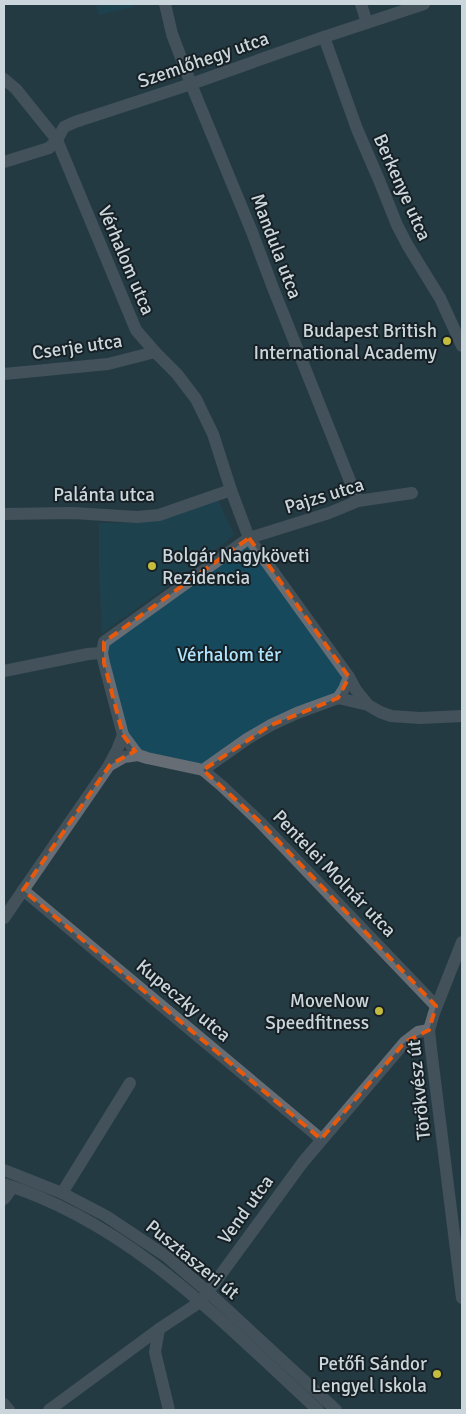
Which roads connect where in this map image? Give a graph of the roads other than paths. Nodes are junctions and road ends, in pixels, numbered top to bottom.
1 (165, 4) edge
2 (361, 4) edge
3 (424, 4) edge
4 (367, 23) junction
5 (324, 37) junction
6 (4, 79) edge
7 (191, 84) junction
8 (57, 140) junction
9 (4, 162) edge
10 (462, 346) edge
11 (155, 352) junction
12 (4, 374) edge
13 (231, 490) junction
14 (412, 493) dead end
15 (358, 501) junction
16 (4, 514) edge
17 (249, 538) junction
18 (102, 653) junction
19 (4, 671) edge
20 (349, 677) junction
21 (338, 698) junction
22 (368, 705) junction
23 (462, 716) edge
24 (123, 735) junction
25 (138, 755) junction
26 (110, 765) junction
27 (203, 770) junction
28 (23, 890) junction
29 (4, 918) edge
30 (462, 942) edge
31 (436, 1006) junction
32 (430, 1030) junction
33 (130, 1083) dead end
34 (321, 1140) junction
35 (4, 1170) edge
36 (9, 1185) edge
37 (62, 1193) junction
38 (4, 1199) edge
39 (204, 1297) junction
40 (462, 1298) edge
41 (159, 1329) junction
42 (4, 1404) edge
43 (9, 1410) edge
44 (49, 1410) edge
45 (169, 1410) edge
46 (318, 1410) edge
47 (336, 1410) edge

1 - 7 street, Mandula utca
2 - 4 street
3 - 4 street, Szemlőhegy utca
4 - 5 street, Szemlőhegy utca
5 - 7 street, Szemlőhegy utca
5 - 10 street, Berkenye utca
6 - 8 street, Vérhalom utca
7 - 8 street, Szemlőhegy utca
7 - 15 street, Mandula utca
8 - 9 street, Szemlőhegy utca
8 - 11 street, Vérhalom utca
11 - 12 street, Cserje utca
11 - 13 street, Vérhalom utca
13 - 16 street, Palánta utca
13 - 17 street, Vérhalom utca
14 - 15 street, Pajzs utca
15 - 17 street, Pajzs utca
17 - 18 street
17 - 20 street
18 - 19 street
18 - 24 street
20 - 21 street
20 - 22 street
21 - 22 street
21 - 27 street
22 - 23 street
24 - 25 street
24 - 26 street
25 - 26 street
25 - 27 street
26 - 28 street
27 - 31 street, Pentelei Molnár utca
28 - 29 street
28 - 34 street, Kupeczky utca
30 - 31 street, Törökvész út
31 - 32 street, Törökvész út
32 - 34 street, Vend utca
32 - 40 street, Törökvész út
33 - 37 street
34 - 39 street, Vend utca
35 - 37 street, Pusztaszeri út
36 - 38 street
36 - 39 street, Pusztaszeri út
37 - 39 street, Pusztaszeri út
39 - 41 street, Vend utca
39 - 46 street, Pusztaszeri út
39 - 47 street, Pusztaszeri út
41 - 44 street, Vend utca
41 - 45 street
42 - 43 street

